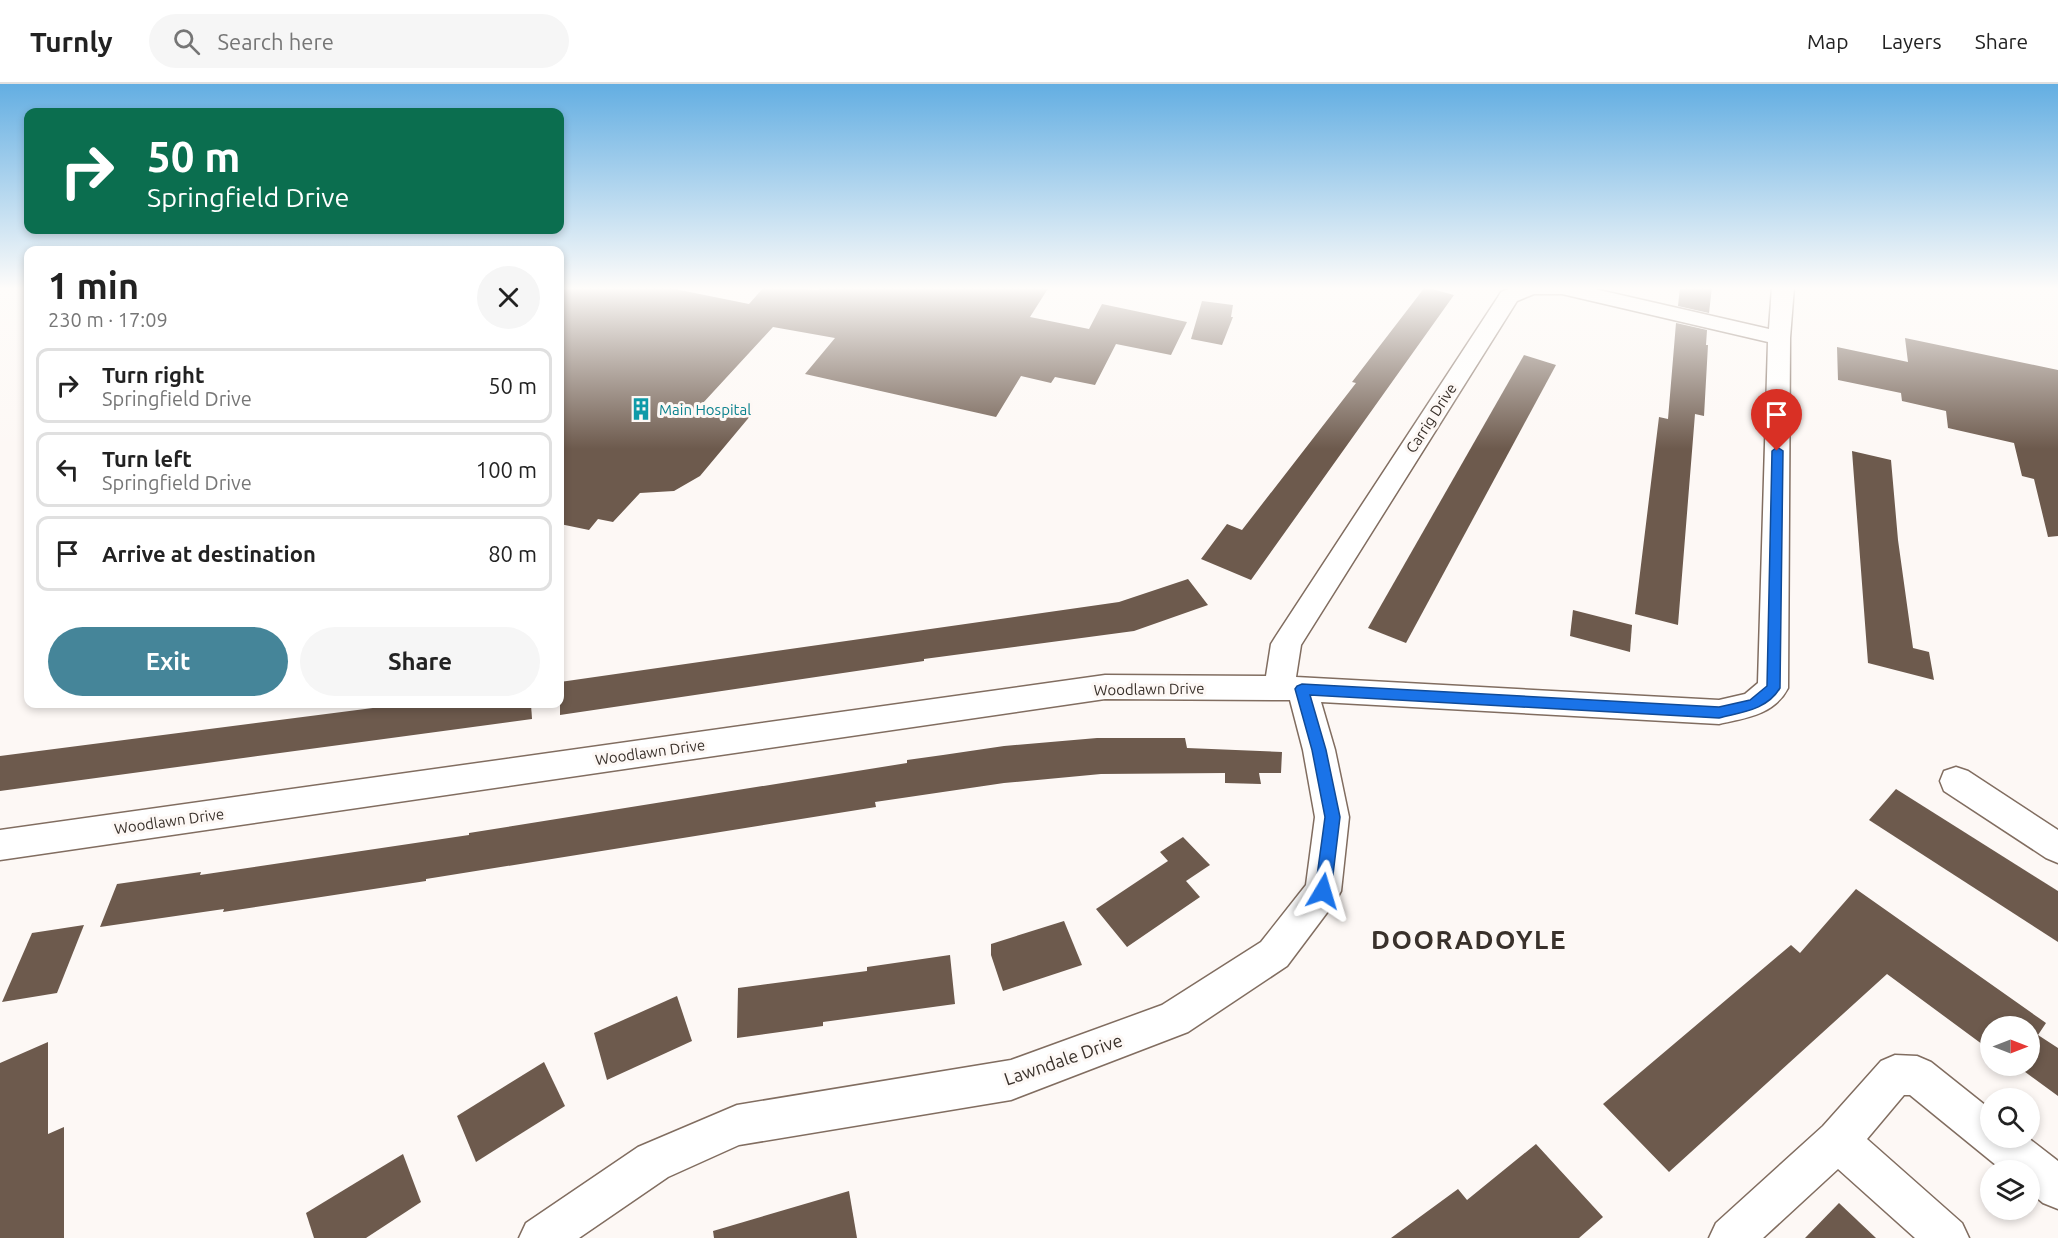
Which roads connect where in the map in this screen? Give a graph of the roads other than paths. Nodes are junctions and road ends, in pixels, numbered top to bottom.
1 (1481, 341) edge
2 (1779, 341) edge
3 (1290, 689) junction
4 (1956, 781) dead end
5 (0, 846) edge
6 (2058, 848) edge
7 (1980, 1126) edge
8 (1838, 1141) junction
9 (2007, 1148) edge
10 (2058, 1188) edge
11 (541, 1238) edge
12 (1731, 1238) edge
13 (1947, 1238) edge

1 - 3 street, Carrig Drive
2 - 3 street, Woodlawn Drive
3 - 5 street, Woodlawn Drive
3 - 11 street, Lawndale Drive
4 - 6 street
7 - 8 street
8 - 12 street
8 - 13 street
9 - 10 street

